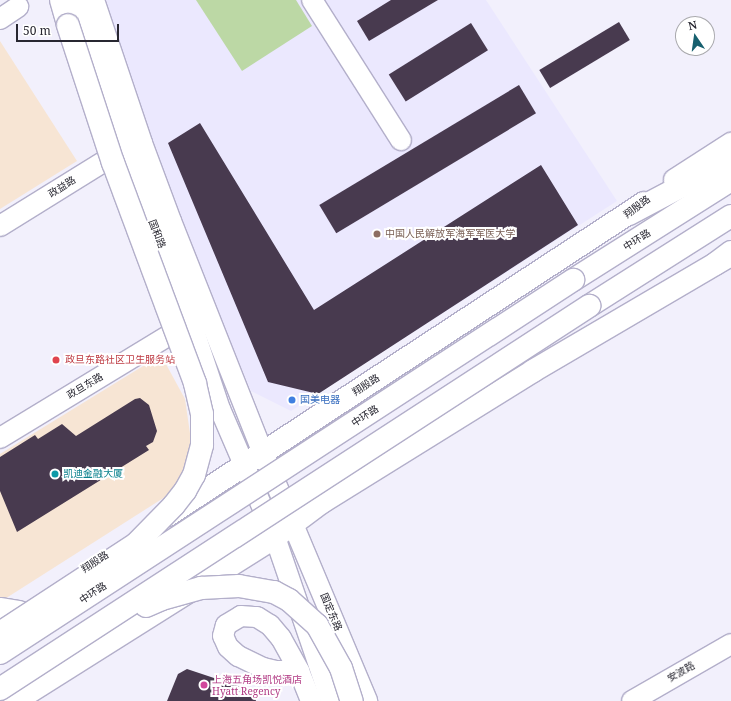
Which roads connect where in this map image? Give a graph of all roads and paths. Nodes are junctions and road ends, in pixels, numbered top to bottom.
1 (61, 0) edge
2 (77, 0) edge
3 (94, 0) edge
4 (312, 0) edge
5 (18, 8) dead end
6 (0, 19) edge
7 (401, 140) dead end
8 (731, 144) edge
9 (125, 149) junction
10 (731, 160) edge
11 (731, 180) edge
12 (629, 214) junction
13 (731, 216) edge
14 (0, 226) edge
15 (726, 257) edge
16 (190, 322) junction
17 (0, 438) edge
18 (263, 453) junction
19 (244, 466) junction
20 (291, 518) junction
21 (272, 531) junction
22 (10, 609) edge
23 (0, 623) edge
24 (0, 633) edge
25 (731, 644) edge
26 (0, 653) edge
27 (299, 671) dead end
28 (0, 689) edge
29 (0, 694) edge
30 (329, 694) edge
31 (0, 699) edge
32 (310, 699) edge
33 (15, 701) edge
34 (352, 701) edge
35 (367, 701) edge
36 (632, 701) edge

1 - 24 main road, bridge
2 - 9 street, 国和路
3 - 18 street, 国和路
4 - 7 street
5 - 6 street
8 - 12 main road, 翔殷路
9 - 14 street, 政益路
9 - 16 street, 国和路
10 - 12 main road
11 - 26 main road, 中环路, bridge
12 - 18 main road, 翔殷路
13 - 28 main road, bridge
15 - 20 main road
16 - 17 street, 政旦东路
16 - 19 street, 国和路
18 - 19 main road, 翔殷路
18 - 20 street, 国和路
19 - 21 street, 国和路
19 - 22 main road, 翔殷路
20 - 21 main road
20 - 35 street, 国定东路
21 - 29 main road
21 - 30 street, 国和路
21 - 33 main road
22 - 23 main road, 翔殷路
25 - 36 street, 安波路
27 - 32 street
30 - 32 street
31 - 34 main road, bridge

